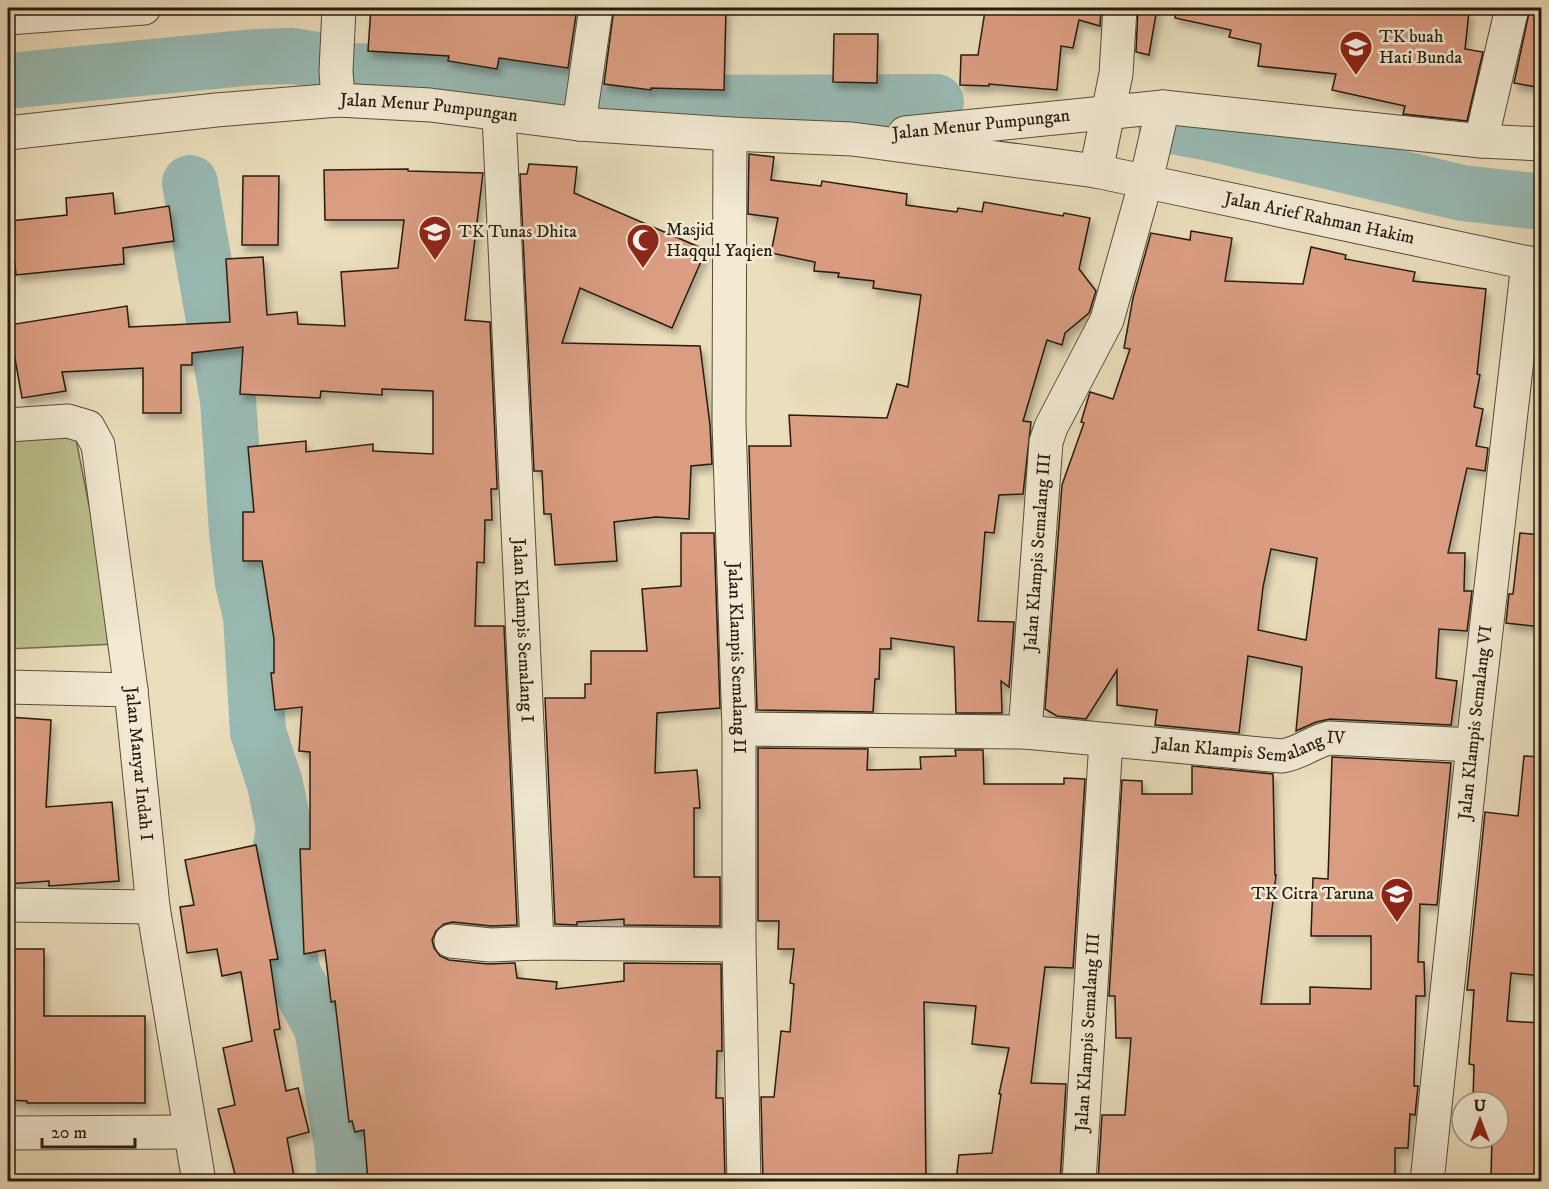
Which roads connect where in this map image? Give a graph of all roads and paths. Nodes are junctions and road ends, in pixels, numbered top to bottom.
1 (144, 8) edge
2 (339, 8) edge
3 (596, 8) edge
4 (1120, 8) edge
5 (1512, 8) edge
6 (8, 18) edge
7 (337, 86) junction
8 (582, 104) junction
9 (1163, 107) junction
10 (1110, 111) junction
11 (499, 115) junction
12 (8, 133) edge
13 (730, 134) junction
14 (852, 139) junction
15 (1481, 141) junction
16 (1542, 144) edge
17 (1096, 171) junction
18 (1146, 181) junction
19 (1535, 263) edge
20 (8, 424) edge
21 (8, 687) edge
22 (131, 690) junction
23 (739, 729) junction
24 (1026, 732) junction
25 (1106, 740) junction
26 (1473, 745) junction
27 (8, 905) edge
28 (153, 907) junction
29 (451, 941) dead end
30 (537, 944) junction
31 (740, 945) junction
32 (8, 1132) edge
33 (190, 1132) junction
34 (199, 1182) edge
35 (744, 1182) edge
36 (1079, 1182) edge
37 (1427, 1182) edge

1 - 6 street
2 - 7 street
3 - 8 street
4 - 10 street
5 - 15 street
7 - 11 street, Jalan Menur Pumpungan
7 - 12 street, Jalan Menur Pumpungan
8 - 11 street, Jalan Menur Pumpungan
8 - 13 street, Jalan Menur Pumpungan
9 - 10 street
9 - 15 street
9 - 18 street, Jalan Klampis Semalang III
10 - 14 street, Jalan Menur Pumpungan
10 - 17 street
11 - 30 street, Jalan Klampis Semalang I
13 - 14 street, Jalan Menur Pumpungan
13 - 23 street, Jalan Klampis Semalang II
14 - 17 street, Jalan Menur Pumpungan
15 - 16 street
17 - 18 street, Jalan Arief Rahman Hakim
18 - 19 street, Jalan Arief Rahman Hakim
18 - 24 street, Jalan Klampis Semalang III
19 - 26 street, Jalan Klampis Semalang VI
20 - 22 street, Jalan Manyar Indah I
21 - 22 street
22 - 28 street, Jalan Manyar Indah I
23 - 24 street
23 - 31 street, Jalan Klampis Semalang II
24 - 25 street, Jalan Klampis Semalang IV
25 - 26 street, Jalan Klampis Semalang IV
25 - 36 street, Jalan Klampis Semalang III
26 - 37 street, Jalan Klampis Semalang VI
27 - 28 street
28 - 33 street, Jalan Manyar Indah I
29 - 30 street
30 - 31 street
31 - 35 street, Jalan Klampis Semalang II
32 - 33 street
33 - 34 street, Jalan Manyar Indah I

